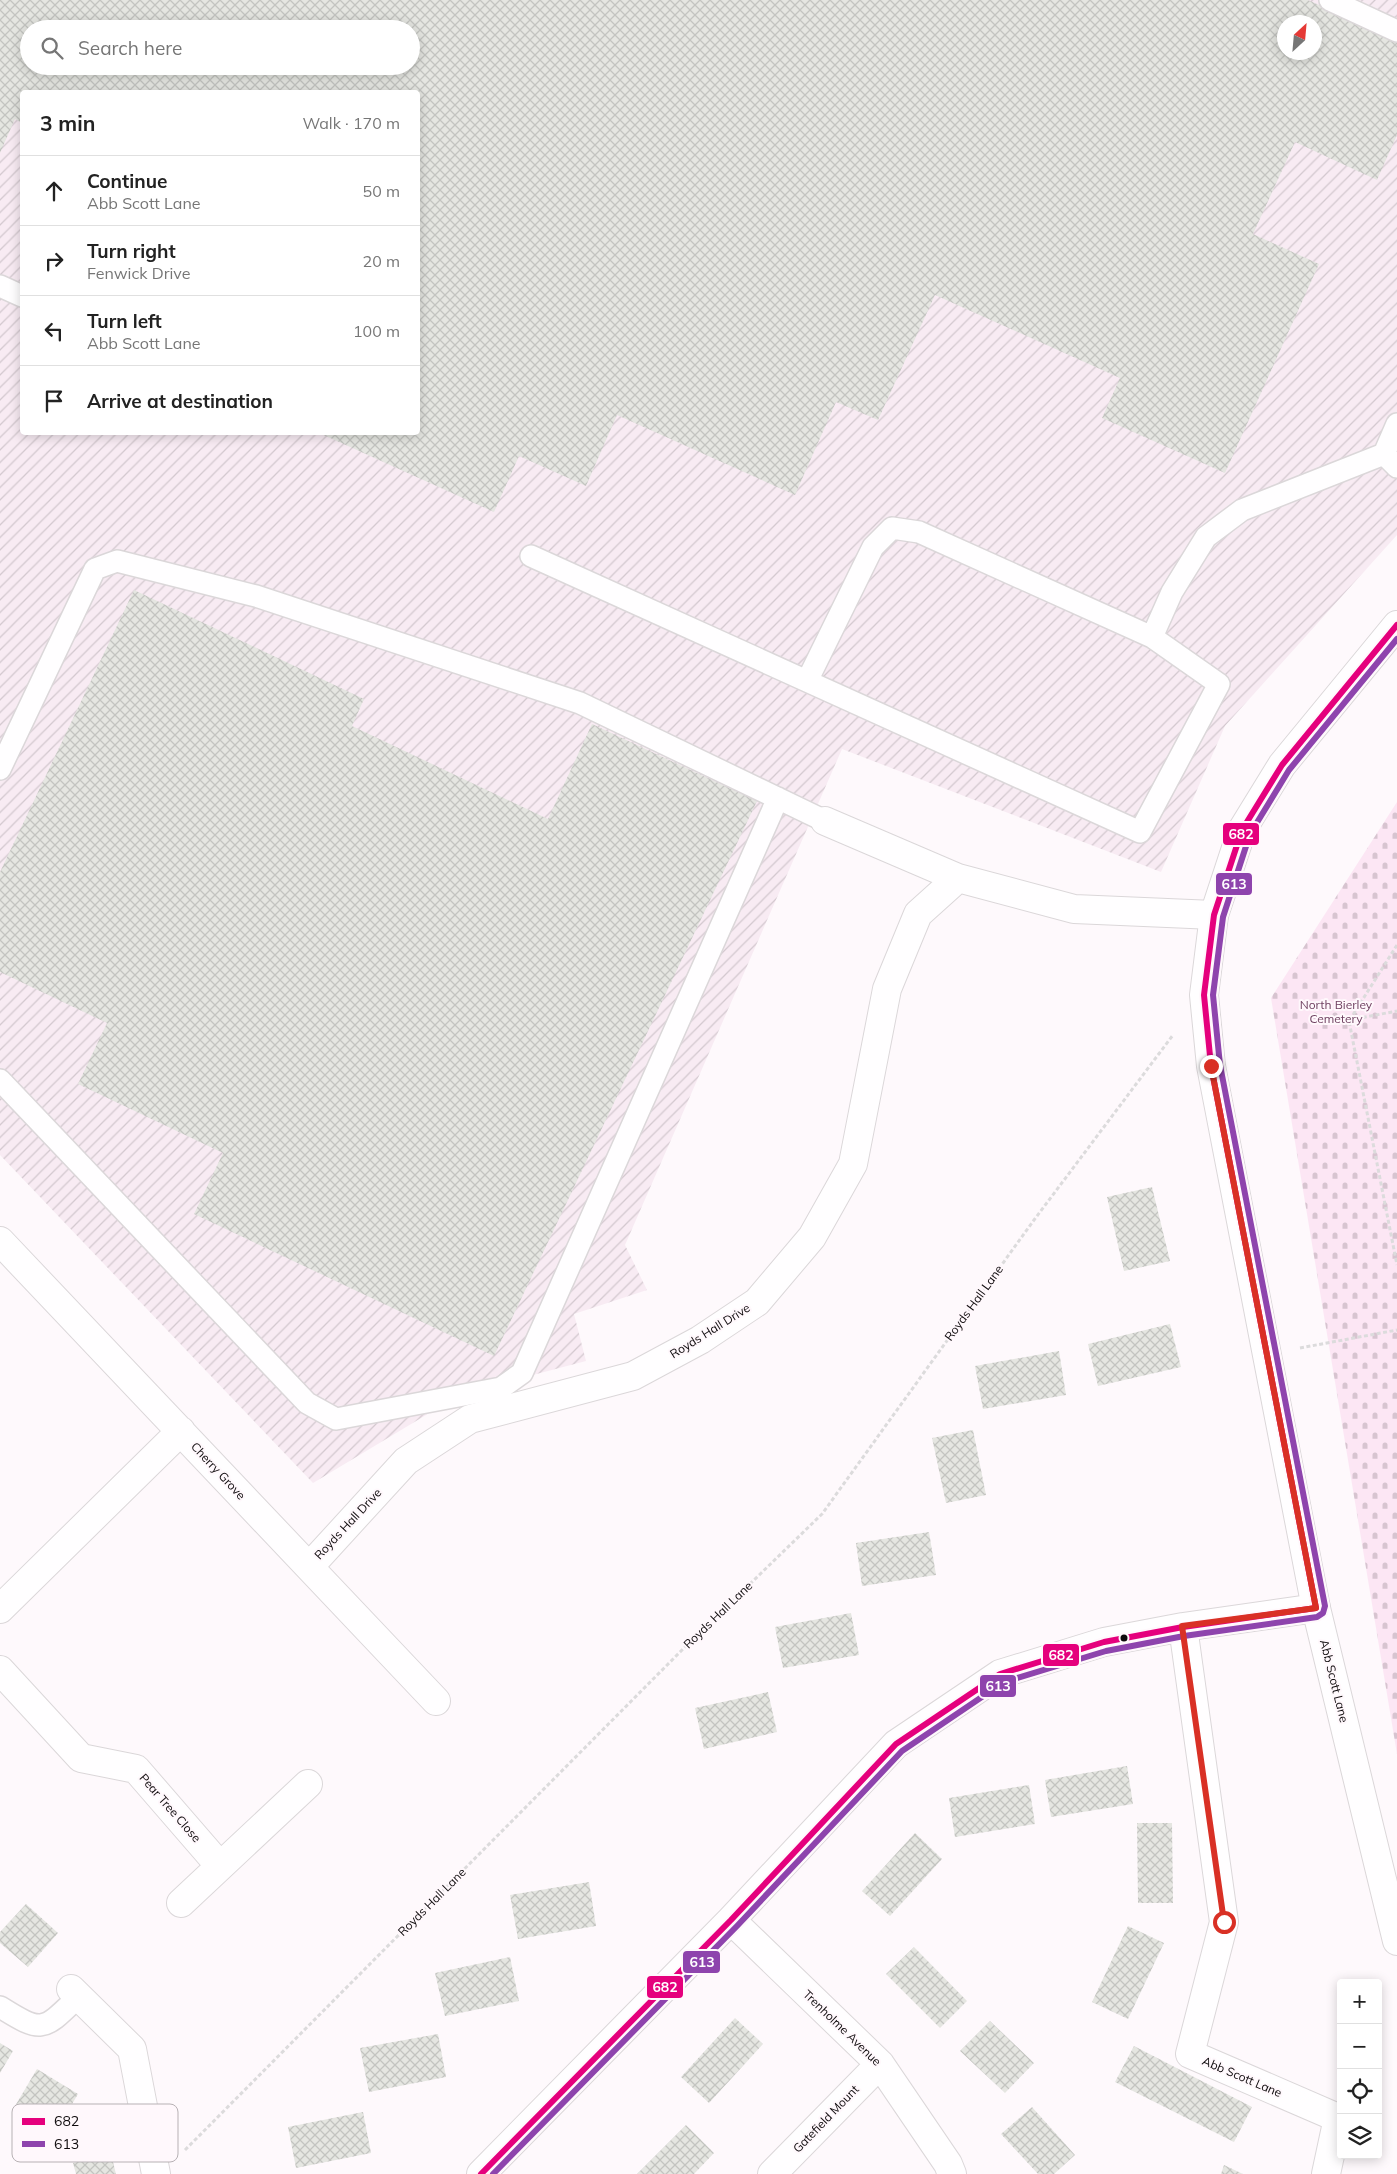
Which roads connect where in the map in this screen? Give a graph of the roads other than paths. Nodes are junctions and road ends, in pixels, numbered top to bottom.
1 (1330, 0) edge
2 (1397, 32) edge
3 (0, 286) edge
4 (20, 295) edge
5 (1397, 424) edge
6 (1390, 461) edge
7 (531, 556) dead end
8 (1397, 626) edge
9 (1152, 637) junction
10 (807, 681) junction
11 (0, 770) edge
12 (778, 798) junction
13 (825, 821) joint
14 (958, 878) junction
15 (1214, 915) junction
16 (0, 1080) edge
17 (0, 1241) edge
18 (181, 1431) junction
19 (309, 1567) junction
20 (1316, 1608) junction
21 (0, 1609) edge
22 (1182, 1626) junction
23 (0, 1670) edge
24 (436, 1700) dead end
25 (308, 1784) dead end
26 (220, 1866) junction
27 (181, 1903) dead end
28 (731, 1920) junction
29 (1397, 1941) edge
30 (75, 1993) joint
31 (0, 2007) edge
32 (880, 2064) junction
33 (143, 2104) edge
34 (481, 2174) edge
35 (772, 2174) edge
36 (952, 2174) edge
37 (1326, 2174) edge

1 - 2 lane
3 - 4 lane
5 - 6 lane
6 - 9 lane
7 - 10 lane
8 - 15 street
9 - 10 lane
9 - 10 lane
11 - 12 lane
12 - 13 lane
12 - 16 lane
13 - 14 street
14 - 15 street
14 - 19 street, Royds Hall Drive
15 - 20 street, Abb Scott Lane
17 - 18 street, Cherry Grove
18 - 19 street, Cherry Grove
18 - 21 street
19 - 24 street, Cherry Grove
20 - 22 street
20 - 29 street, Abb Scott Lane
22 - 28 street
22 - 37 street, Abb Scott Lane
23 - 26 street, Pear Tree Close
25 - 26 street
26 - 27 street
28 - 32 street, Trenholme Avenue
28 - 34 street
30 - 31 lane
30 - 33 street
32 - 35 street, Gatefield Mount
32 - 36 street, Trenholme Avenue

